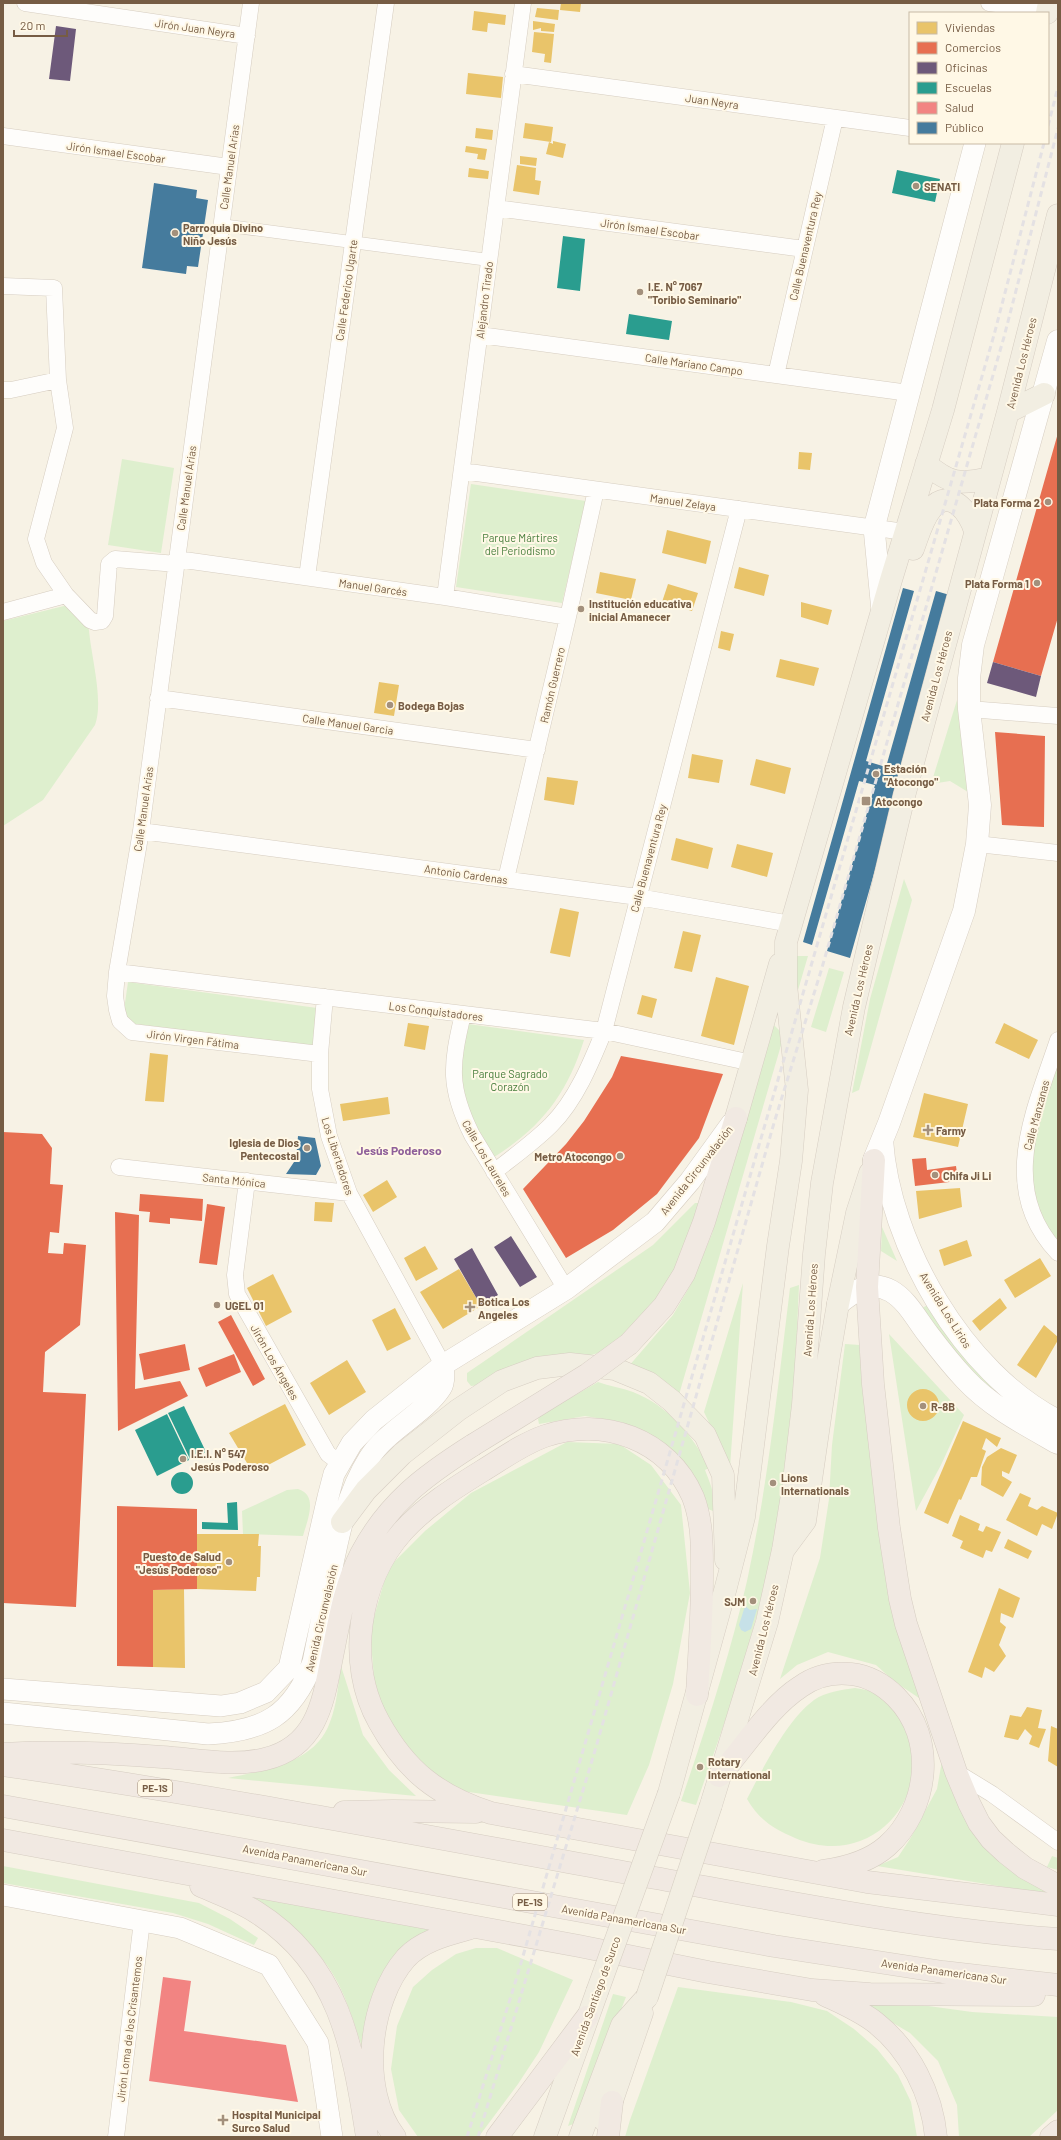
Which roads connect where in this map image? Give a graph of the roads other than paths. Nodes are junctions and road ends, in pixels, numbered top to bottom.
1 (25, 3) edge
2 (251, 3) edge
3 (386, 3) edge
4 (523, 3) edge
5 (989, 3) edge
6 (1010, 7) edge
7 (1048, 9) edge
8 (247, 36) junction
9 (513, 74) junction
10 (835, 118) junction
11 (909, 128) edge
12 (3, 136) edge
13 (975, 144) edge
14 (1013, 144) edge
15 (229, 167) junction
16 (496, 208) junction
17 (1058, 214) edge
18 (221, 225) junction
19 (353, 242) junction
20 (804, 249) junction
21 (489, 260) junction
22 (3, 286) edge
23 (480, 335) junction
24 (1058, 341) edge
25 (776, 375) junction
26 (58, 380) junction
27 (3, 390) edge
28 (909, 393) junction
29 (1044, 394) junction
30 (1008, 412) junction
31 (926, 464) junction
32 (462, 471) junction
33 (990, 478) junction
34 (596, 490) junction
35 (739, 509) junction
36 (874, 528) junction
37 (975, 531) junction
38 (905, 532) junction
39 (177, 562) junction
40 (306, 577) junction
41 (891, 580) junction
42 (66, 595) junction
43 (445, 598) junction
44 (882, 610) junction
45 (3, 612) edge
46 (568, 617) junction
47 (158, 698) junction
48 (968, 709) junction
49 (1058, 716) edge
50 (537, 750) junction
51 (141, 831) junction
52 (977, 844) junction
53 (1058, 854) edge
54 (506, 879) junction
55 (638, 897) junction
56 (788, 933) junction
57 (118, 972) junction
58 (325, 997) junction
59 (464, 1014) junction
60 (604, 1031) junction
61 (1058, 1040) edge
62 (320, 1054) junction
63 (752, 1063) junction
64 (736, 1118) junction
65 (882, 1139) junction
66 (874, 1160) junction
67 (119, 1168) dead end
68 (494, 1172) junction
69 (247, 1181) junction
70 (348, 1193) junction
71 (1058, 1253) edge
72 (867, 1287) junction
73 (566, 1289) junction
74 (838, 1304) junction
75 (443, 1365) junction
76 (1058, 1421) edge
77 (1058, 1443) edge
78 (340, 1463) junction
79 (342, 1522) junction
80 (783, 1550) junction
81 (726, 1587) junction
82 (3, 1689) edge
83 (697, 1695) junction
84 (3, 1713) edge
85 (3, 1754) edge
86 (3, 1764) edge
87 (956, 1772) junction
88 (719, 1776) junction
89 (3, 1806) edge
90 (491, 1813) junction
91 (307, 1814) junction
92 (3, 1840) edge
93 (1058, 1842) edge
94 (161, 1869) junction
95 (812, 1873) junction
96 (1058, 1886) edge
97 (3, 1895) edge
98 (1058, 1905) edge
99 (142, 1921) junction
100 (473, 1927) junction
101 (1058, 1939) edge
102 (1058, 1985) edge
103 (812, 1990) junction
104 (1058, 1995) edge
105 (648, 1997) junction
106 (587, 2017) junction
107 (612, 2102) junction
108 (1058, 2131) edge
109 (116, 2137) edge
110 (332, 2137) edge
111 (367, 2137) edge
112 (395, 2137) edge
113 (497, 2137) edge
114 (544, 2137) edge
115 (580, 2137) edge
116 (599, 2137) edge
117 (608, 2137) edge
118 (936, 2137) edge
119 (1051, 2137) edge

1 - 8 street, Jirón Juan Neyra
2 - 8 street, Calle Manuel Arias
3 - 19 street, Calle Federico Ugarte
4 - 9 street, Alejandro Tirado
5 - 6 street
6 - 7 street
8 - 15 street, Calle Manuel Arias
9 - 10 street, Juan Neyra
9 - 16 street, Alejandro Tirado
10 - 11 street, Juan Neyra
10 - 20 street, Calle Buenaventura Rey
12 - 15 street, Jirón Ismael Escobar
13 - 28 street
14 - 31 main road
15 - 18 street, Calle Manuel Arias
16 - 20 street, Jirón Ismael Escobar
16 - 21 street, Alejandro Tirado
17 - 30 main road, Avenida Los Héroes
18 - 19 street
18 - 39 street, Calle Manuel Arias
19 - 21 street
19 - 40 street, Calle Federico Ugarte
20 - 25 street, Calle Buenaventura Rey
21 - 23 street, Alejandro Tirado
22 - 26 street
23 - 25 street, Calle Mariano Campo
23 - 32 street, Alejandro Tirado
24 - 29 main road
25 - 28 street, Calle Mariano Campo
26 - 27 street
26 - 42 street
28 - 36 street
29 - 30 main road
29 - 48 main road
30 - 33 main road, Avenida Los Héroes
31 - 33 main road
31 - 38 main road
32 - 34 street, Manuel Zelaya
32 - 43 street, Alejandro Tirado
33 - 37 main road, Avenida Los Héroes
34 - 35 street, Manuel Zelaya
34 - 46 street, Ramón Guerrero
35 - 36 street, Manuel Zelaya
35 - 55 street, Calle Buenaventura Rey
36 - 38 street, Manuel Zelaya
36 - 44 street
37 - 41 main road
37 - 80 main road, Avenida Los Héroes
38 - 41 main road
39 - 40 street, Manuel Garcés
39 - 42 street, Manuel Garcés
39 - 47 street, Calle Manuel Arias
40 - 43 street, Manuel Garcés
41 - 44 main road
42 - 45 street
43 - 46 street, Manuel Garcés
44 - 56 main road
46 - 50 street, Ramón Guerrero
47 - 50 street, Calle Manuel Garcia
47 - 51 street, Calle Manuel Arias
48 - 49 street
48 - 52 main road
50 - 54 street, Ramón Guerrero
51 - 54 street, Antonio Cardenas
51 - 57 street, Calle Manuel Arias
52 - 53 street
52 - 65 main road
54 - 55 street, Antonio Cardenas
55 - 56 street, Antonio Cardenas
55 - 60 street, Calle Buenaventura Rey
56 - 63 main road, Avenida Circunvalación
56 - 81 main road
57 - 58 street, Los Conquistadores
57 - 62 street, Jirón Virgen Fátima
58 - 59 street, Los Conquistadores
58 - 62 street, Los Libertadores
59 - 60 street, Los Conquistadores
59 - 68 street, Calle Los Laureles
60 - 63 street, Los Conquistadores
60 - 68 street, Calle Buenaventura Rey
61 - 71 street, Calle Manzanas
62 - 70 street, Los Libertadores
63 - 64 main road, Avenida Circunvalación
64 - 73 street, Avenida Circunvalación
64 - 85 highway, bridge
65 - 66 main road
65 - 76 main road, Avenida Los Lirios
66 - 72 highway
66 - 74 main road
67 - 69 street, Santa Mónica
68 - 73 street, Calle Los Laureles
69 - 70 street, Santa Mónica
69 - 78 street, Jirón Los Ángeles
70 - 75 street, Los Libertadores
72 - 74 main road
72 - 77 main road
72 - 87 highway
73 - 75 street, Avenida Circunvalación
74 - 80 main road
75 - 78 street, Avenida Circunvalación
75 - 79 street, Avenida Circunvalación
78 - 82 street, Avenida Circunvalación
79 - 81 main road
79 - 84 street, Avenida Circunvalación
80 - 88 main road, Avenida Los Héroes
81 - 83 main road
83 - 90 highway
83 - 106 main road, Avenida Santiago de Surco, bridge
86 - 91 highway, PE-1S
87 - 93 street
87 - 96 highway
88 - 95 highway
88 - 105 main road, bridge
89 - 102 highway, Avenida Panamericana Sur / PE-1S
90 - 91 highway
90 - 95 highway
91 - 101 highway, PE-1S
92 - 94 highway
94 - 100 highway
94 - 111 highway
95 - 98 highway
97 - 99 street
99 - 109 street, Jirón Loma de los Crisantemos
99 - 110 street
100 - 103 highway
100 - 112 highway
103 - 104 highway
103 - 118 highway
105 - 107 main road
105 - 115 main road
106 - 113 highway
106 - 114 main road, Avenida Santiago de Surco
107 - 116 main road
107 - 117 highway
108 - 119 highway

